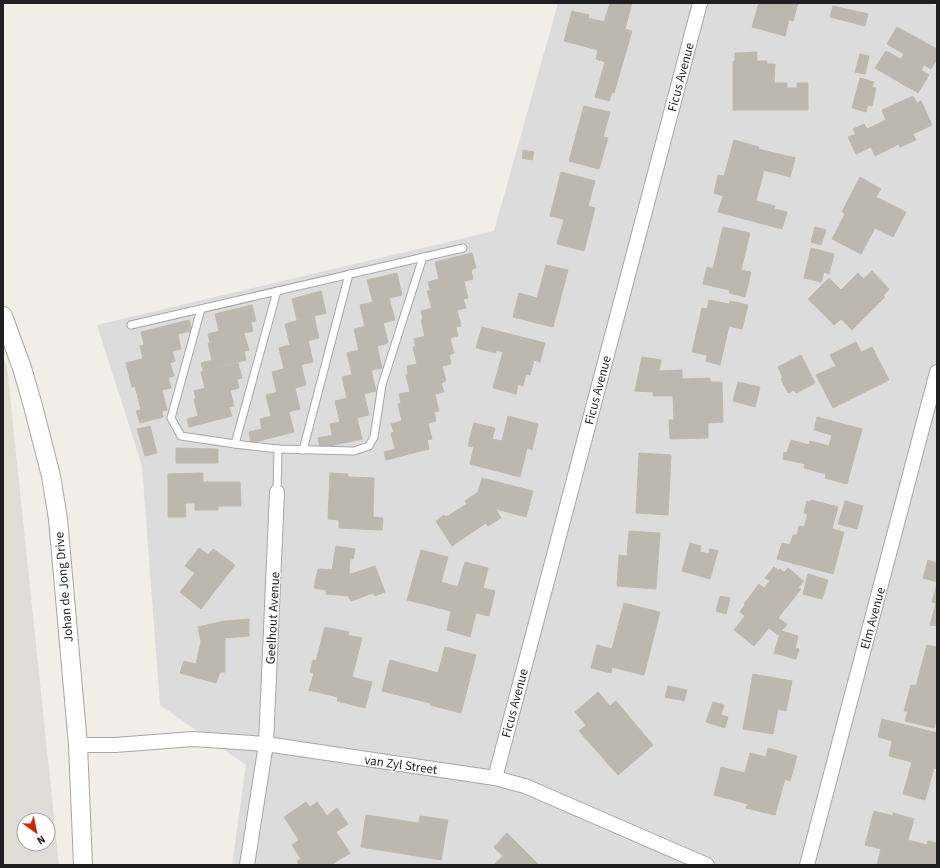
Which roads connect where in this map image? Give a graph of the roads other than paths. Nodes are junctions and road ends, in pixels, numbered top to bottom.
1 (700, 3) edge
2 (463, 248) dead end
3 (423, 257) junction
4 (349, 274) junction
5 (277, 291) junction
6 (201, 309) junction
7 (3, 316) edge
8 (131, 325) dead end
9 (937, 372) edge
10 (235, 444) junction
11 (278, 449) junction
12 (303, 450) junction
13 (277, 492) joint
14 (266, 744) junction
15 (78, 745) junction
16 (495, 778) junction
17 (83, 865) edge
18 (247, 865) edge
19 (707, 865) edge
20 (807, 865) edge

1 - 16 street, Ficus Avenue
2 - 3 lane
3 - 4 lane
3 - 12 lane
4 - 5 lane
4 - 12 lane
5 - 6 lane
5 - 10 lane
6 - 8 lane
6 - 10 lane
7 - 15 street, Johan de Jong Drive
9 - 20 street, Elm Avenue
10 - 11 lane
11 - 12 lane
11 - 13 lane
13 - 14 street, Geelhout Avenue
14 - 15 street, van Zyl Street
14 - 16 street, van Zyl Street
14 - 18 street, Geelhout Avenue
15 - 17 street, Johan de Jong Drive
16 - 19 street, van Zyl Street

